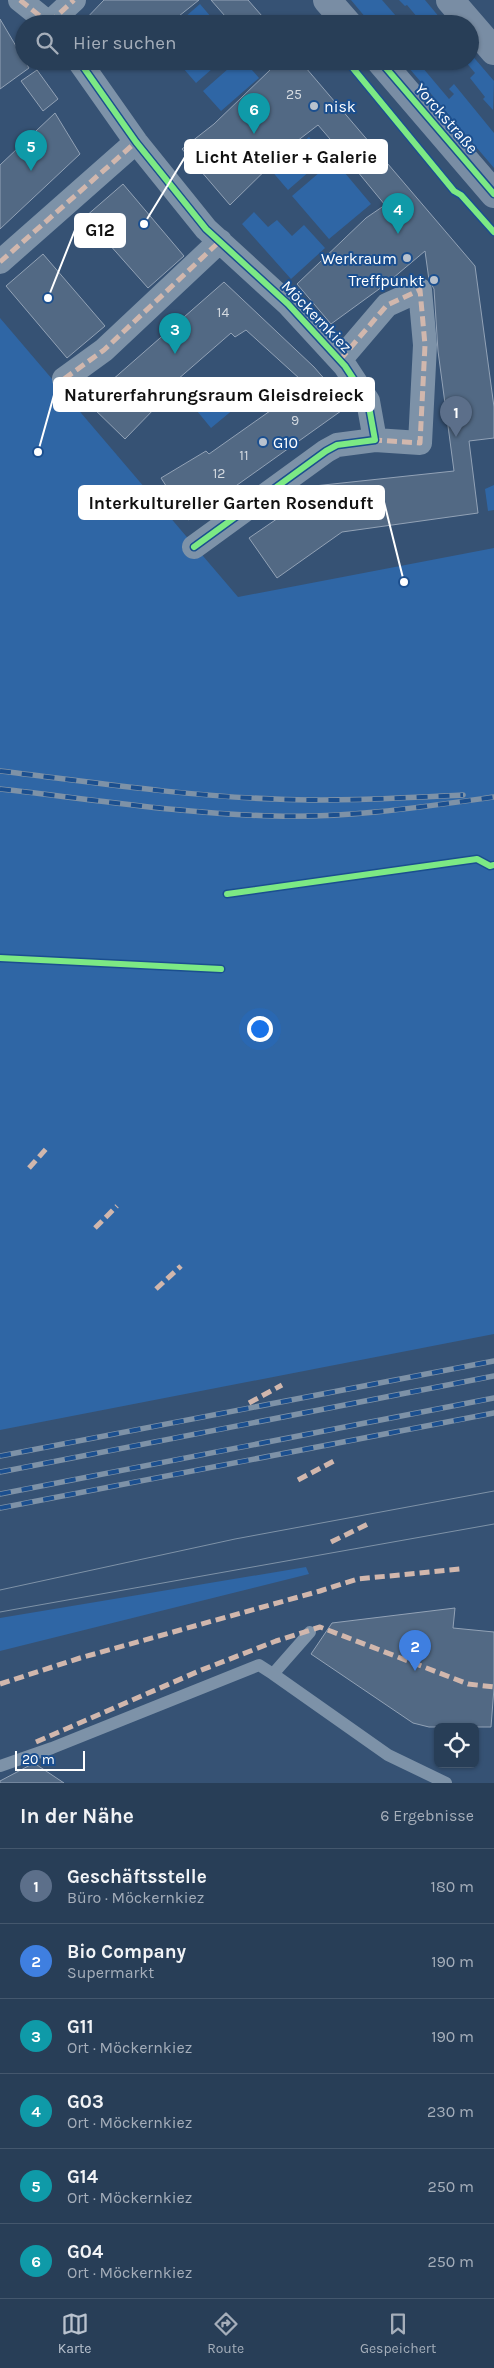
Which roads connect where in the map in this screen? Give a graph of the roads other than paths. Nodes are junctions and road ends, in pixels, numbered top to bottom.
1 (20, 0) edge
2 (74, 0) edge
3 (327, 0) edge
4 (450, 0) edge
5 (40, 15) edge
6 (58, 15) edge
7 (340, 15) edge
8 (466, 15) edge
9 (479, 28) edge
10 (491, 39) edge
11 (85, 70) edge
12 (388, 70) edge
13 (136, 142) junction
14 (494, 194) edge
15 (220, 241) junction
16 (0, 262) edge
17 (340, 360) junction
18 (64, 379) dead end
19 (375, 440) junction
20 (194, 547) dead end
21 (310, 1632) dead end
22 (272, 1674) junction
23 (0, 1766) edge
24 (446, 1783) edge

1 - 5 street
2 - 6 street
3 - 7 main road
4 - 8 main road
9 - 10 main road
11 - 13 street, Möckernkiez
12 - 14 main road, Yorckstraße
13 - 15 street, Möckernkiez
13 - 16 street
15 - 17 street, Möckernkiez
15 - 18 street
17 - 19 street, Möckernkiez
17 - 19 street, Möckernkiez
19 - 20 street, Möckernkiez
21 - 22 lane
22 - 23 lane
22 - 24 lane

